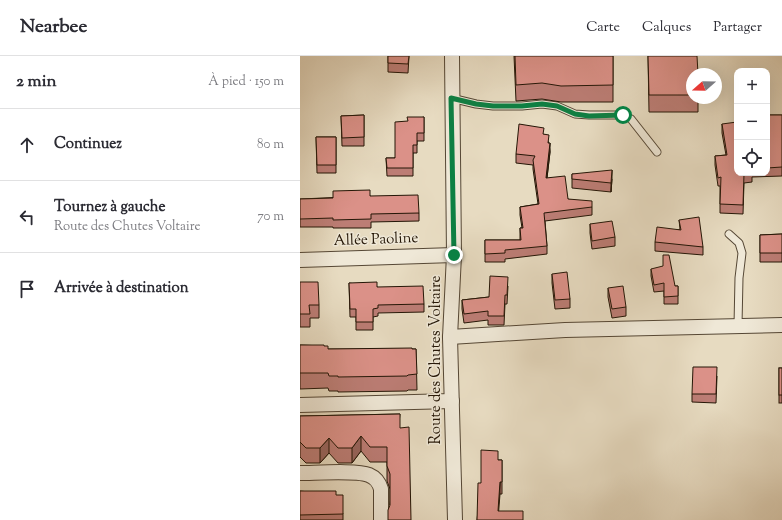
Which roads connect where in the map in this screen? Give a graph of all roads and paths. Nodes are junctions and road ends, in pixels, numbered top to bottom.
1 (452, 56) edge
2 (451, 98) junction
3 (657, 152) dead end
4 (729, 234) dead end
5 (454, 255) junction
6 (300, 260) edge
7 (738, 325) junction
8 (782, 325) edge
9 (450, 337) junction
10 (452, 402) junction
11 (300, 405) edge
12 (300, 473) edge
13 (381, 520) edge
14 (455, 520) edge

1 - 2 street, Route des Chutes Voltaire
2 - 3 lane
2 - 5 street, Route des Chutes Voltaire
4 - 7 lane
5 - 6 street, Allée Paoline
5 - 9 street, Route des Chutes Voltaire
7 - 8 street
7 - 9 street
9 - 10 street, Route des Chutes Voltaire
10 - 11 street
10 - 14 street, Route des Chutes Voltaire
12 - 13 street

